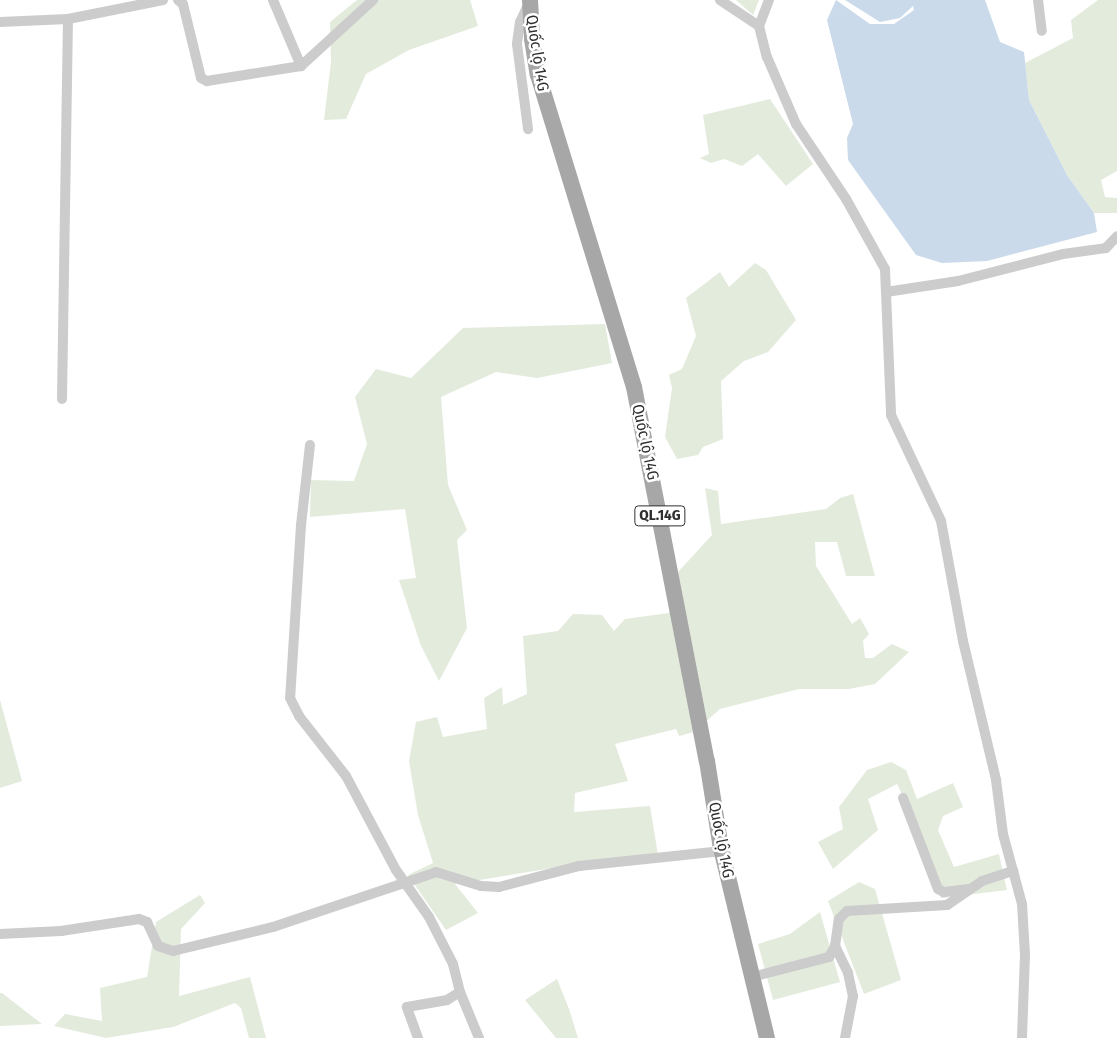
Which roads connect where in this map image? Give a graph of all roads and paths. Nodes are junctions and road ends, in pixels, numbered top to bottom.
1 (163, 0) edge
2 (178, 0) edge
3 (273, 0) edge
4 (373, 0) edge
5 (720, 0) edge
6 (769, 0) edge
7 (1038, 0) edge
8 (530, 1) edge
9 (68, 19) junction
10 (0, 22) edge
11 (758, 26) junction
12 (1042, 31) dead end
13 (301, 66) junction
14 (528, 129) dead end
15 (1117, 236) edge
16 (886, 292) junction
17 (62, 399) dead end
18 (310, 445) dead end
19 (903, 798) dead end
20 (722, 851) junction
21 (1013, 871) junction
22 (404, 882) junction
23 (970, 889) junction
24 (0, 934) edge
25 (835, 946) junction
26 (752, 977) junction
27 (460, 992) junction
28 (418, 1038) edge
29 (479, 1038) edge
30 (767, 1038) edge
31 (845, 1038) edge
32 (1022, 1038) edge

1 - 9 street
2 - 13 street
3 - 13 street
4 - 13 street
5 - 11 street
6 - 11 street
7 - 12 street
8 - 14 street
8 - 20 main road, Quốc lộ 14G / QL.14G
9 - 10 street
9 - 17 street
11 - 16 street
15 - 16 street
16 - 21 street
18 - 22 street
19 - 23 street
20 - 22 street
20 - 26 main road, Quốc lộ 14G / QL.14G
21 - 23 street
21 - 32 street
22 - 24 street
22 - 27 street
23 - 25 street
25 - 26 street
25 - 31 street
26 - 30 main road, Quốc lộ 14G / QL.14G
27 - 28 street
27 - 29 street

